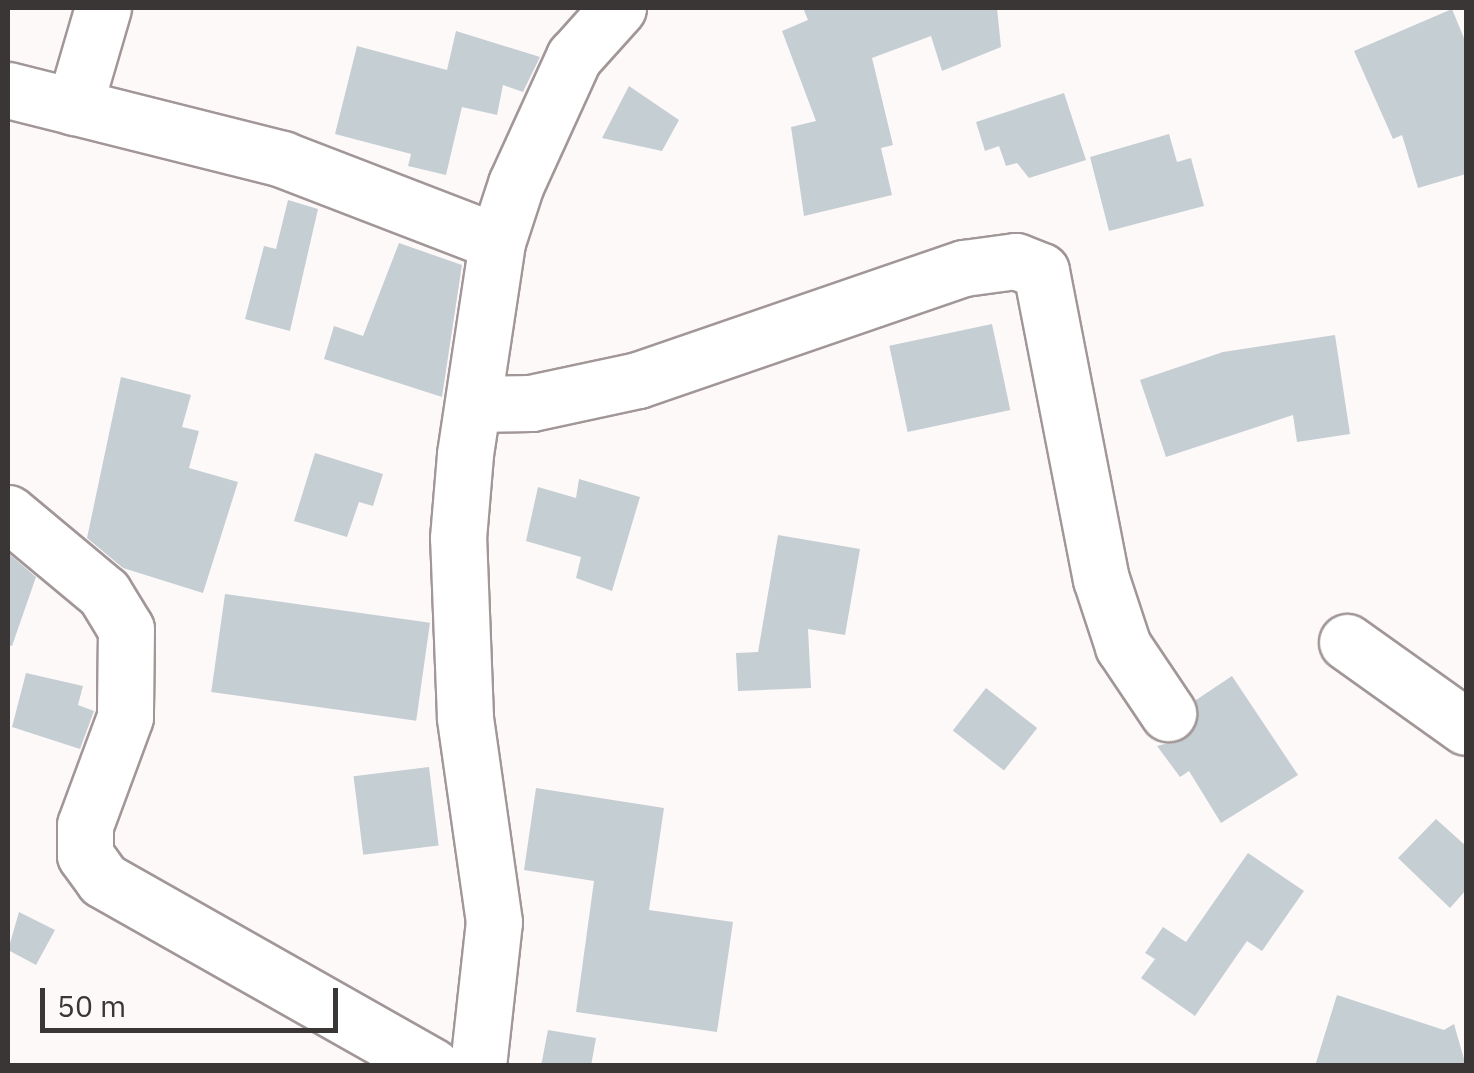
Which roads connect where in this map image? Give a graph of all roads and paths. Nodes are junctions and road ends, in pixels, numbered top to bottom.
1 (104, 8) edge
2 (618, 8) edge
3 (8, 90) edge
4 (74, 107) junction
5 (497, 242) junction
6 (473, 404) junction
7 (8, 513) edge
8 (1347, 642) dead end
9 (1168, 714) dead end
10 (1466, 728) edge
11 (432, 1066) edge
12 (478, 1066) edge

1 - 4 street
2 - 5 street
3 - 4 street
4 - 5 street
5 - 6 street
6 - 9 street
6 - 12 street
7 - 11 street
8 - 10 street

